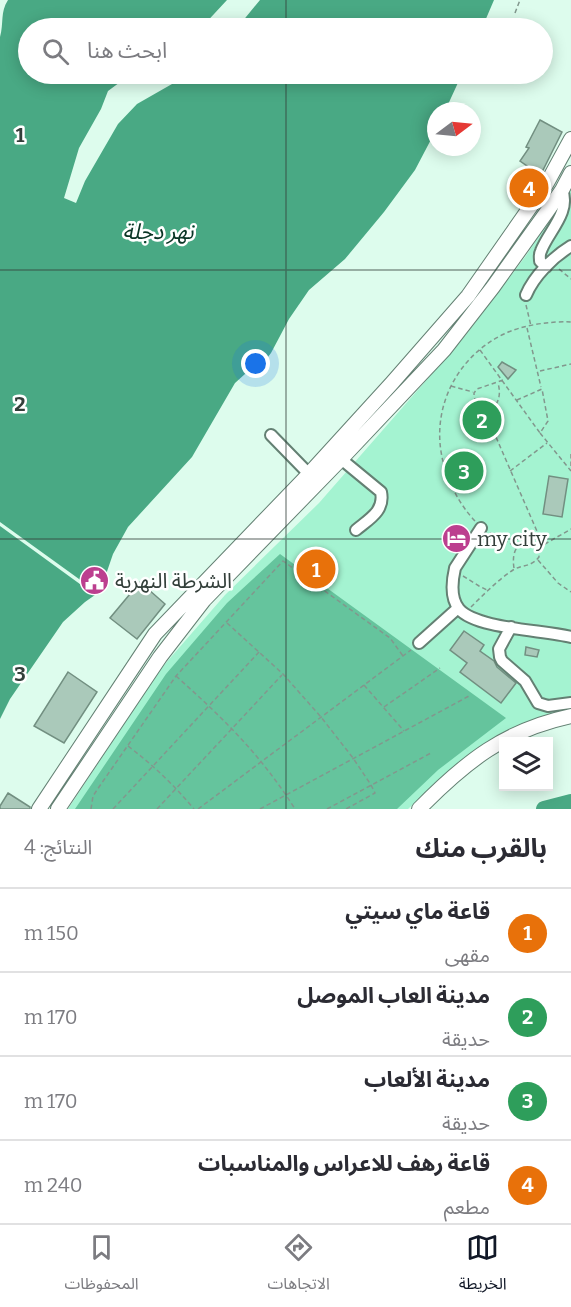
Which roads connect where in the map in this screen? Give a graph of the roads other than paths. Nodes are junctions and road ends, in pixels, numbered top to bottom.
1 (571, 140) edge
2 (571, 173) edge
3 (561, 190) junction
4 (571, 246) edge
5 (548, 265) junction
6 (526, 295) road end
7 (392, 383) junction
8 (404, 393) junction
9 (271, 435) dead end
10 (341, 459) junction
11 (309, 474) junction
12 (481, 528) road end
13 (356, 530) dead end
14 (461, 611) junction
15 (511, 627) junction
16 (571, 637) edge
17 (419, 643) road end
18 (571, 703) edge
19 (571, 716) edge
20 (39, 809) edge
21 (58, 809) edge
22 (418, 809) edge

1 - 7 main road
2 - 3 main road
3 - 5 lane
3 - 8 main road
4 - 5 lane
5 - 6 lane
7 - 8 main road
7 - 11 main road
8 - 10 main road
9 - 11 lane
10 - 13 lane
10 - 21 main road
11 - 20 main road
12 - 14 lane
14 - 15 lane
14 - 17 lane
15 - 16 lane
15 - 18 lane
19 - 22 main road

